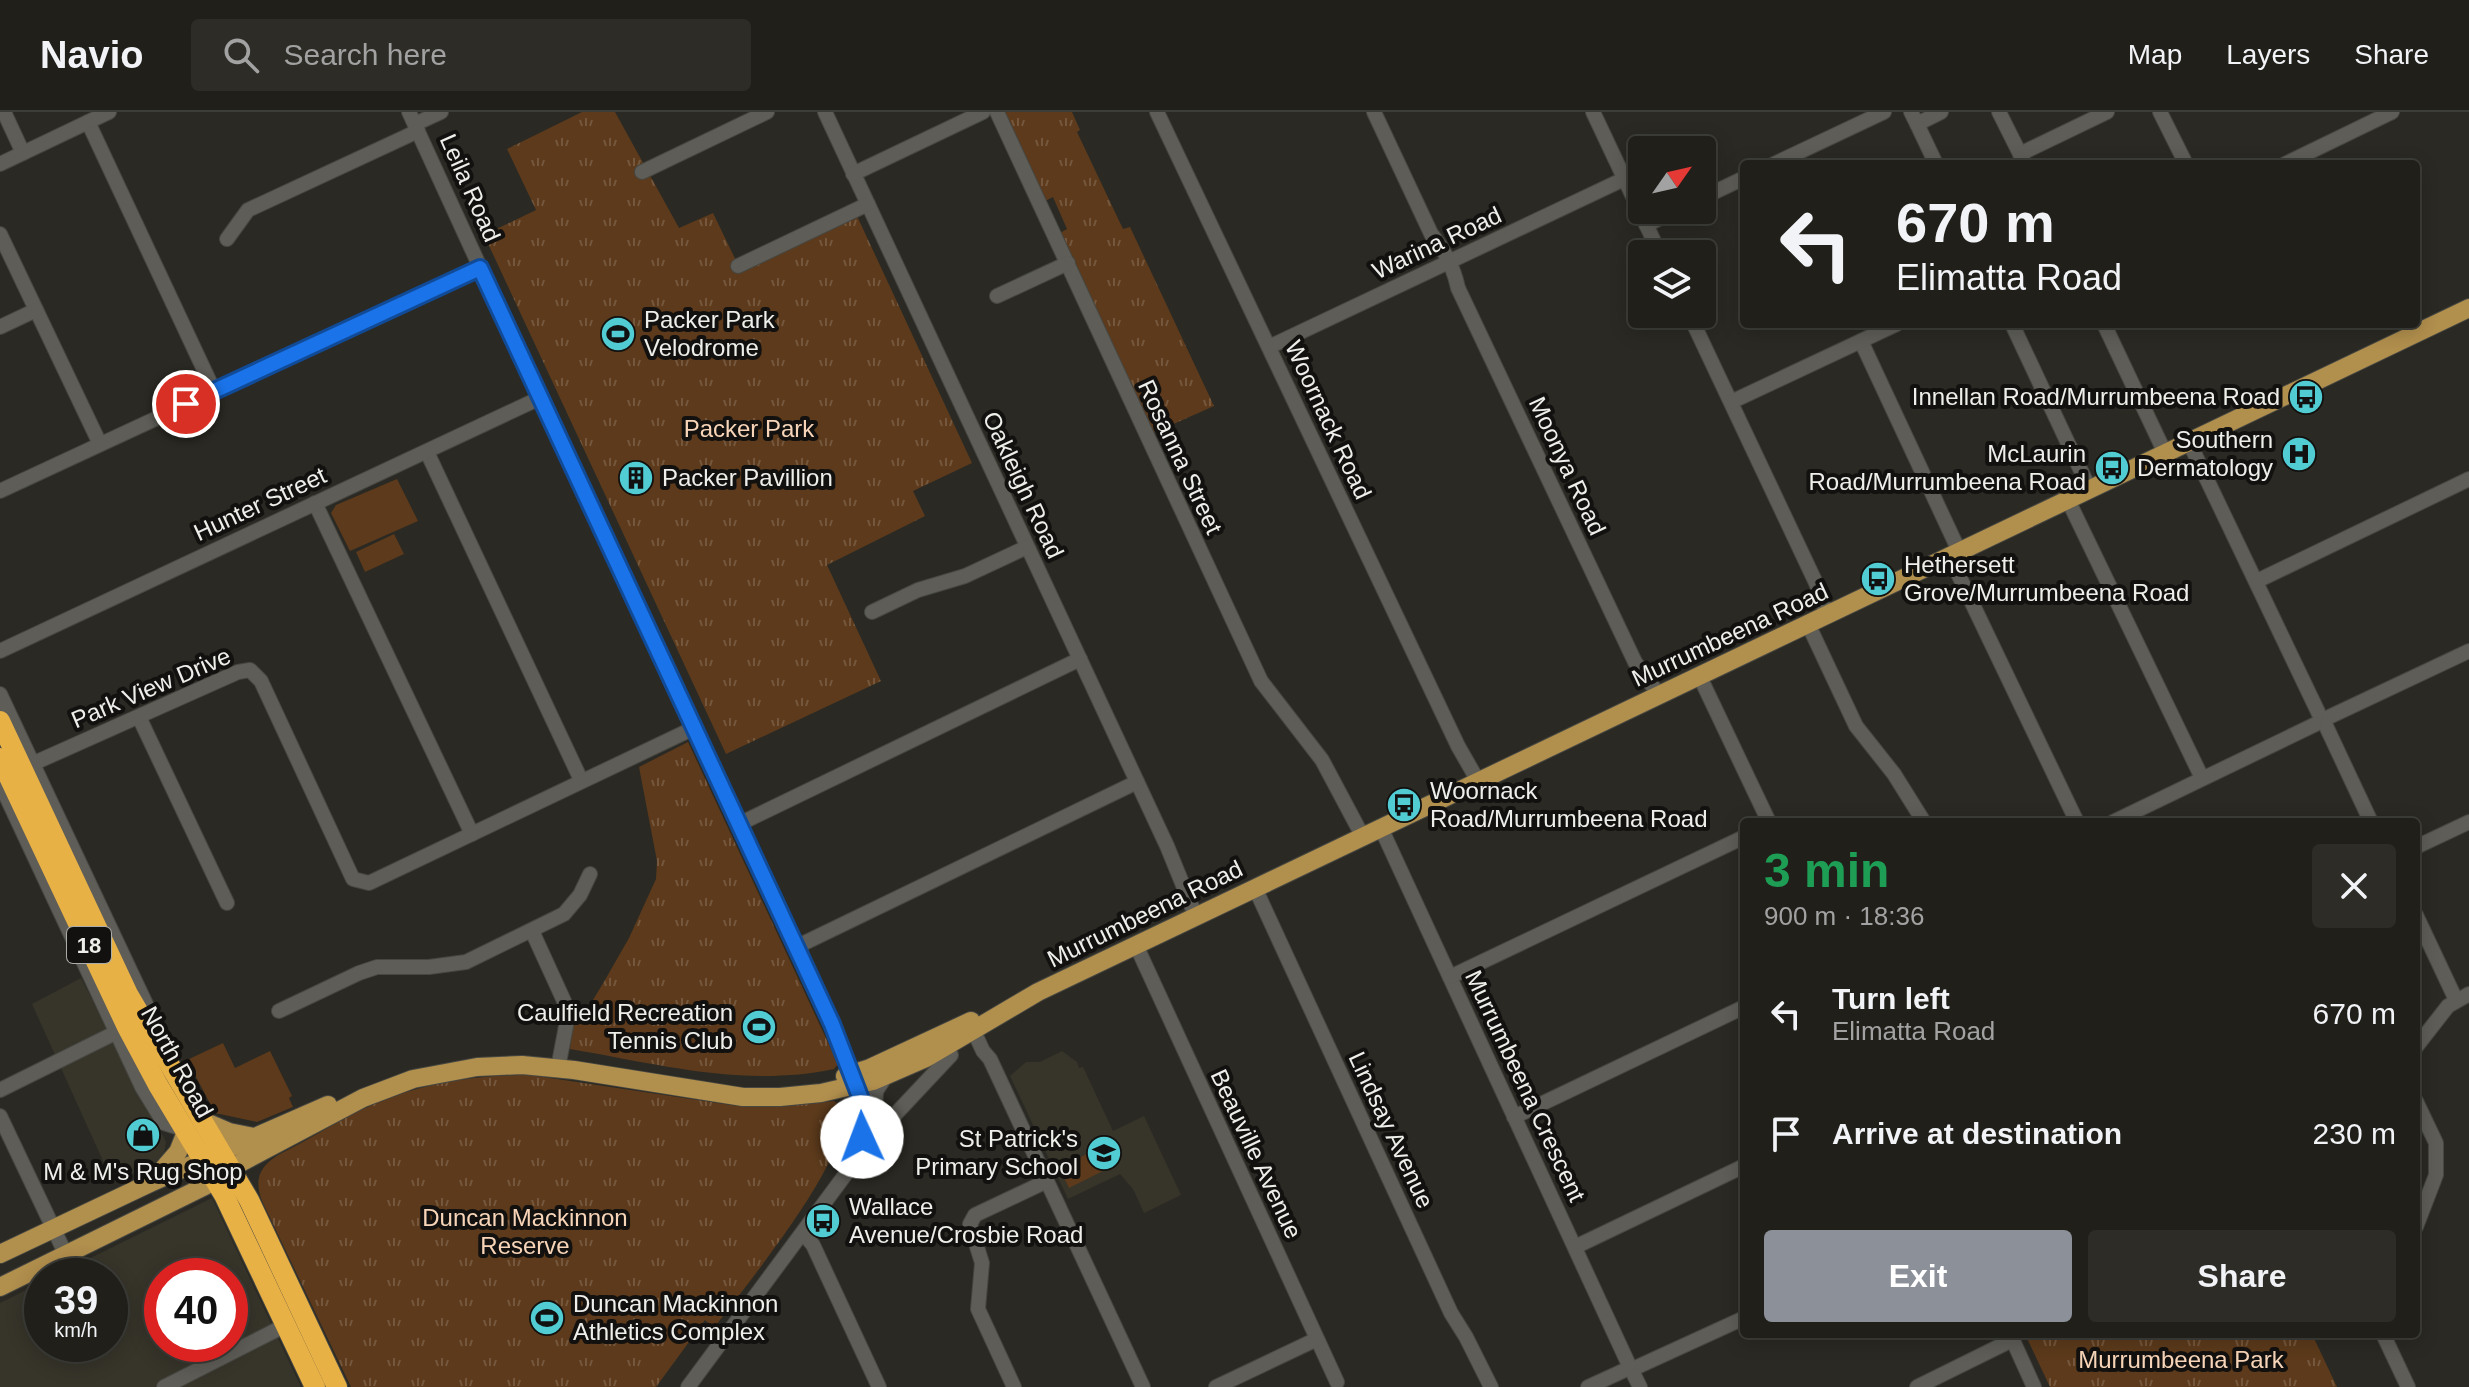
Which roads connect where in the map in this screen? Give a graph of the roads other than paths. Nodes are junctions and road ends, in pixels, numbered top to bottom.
1 (4, 112) edge
2 (109, 112) edge
3 (441, 112) edge
4 (767, 112) edge
5 (825, 112) edge
6 (983, 112) edge
7 (997, 112) edge
8 (1157, 112) edge
9 (1374, 112) edge
10 (1593, 112) edge
11 (1884, 112) edge
12 (1941, 112) edge
13 (1999, 112) edge
14 (2107, 112) edge
15 (2160, 112) edge
16 (2392, 112) edge
17 (1861, 117) edge
18 (1914, 118) edge
19 (2081, 118) edge
20 (88, 122) junction
21 (414, 123) edge
22 (23, 153) junction
23 (2023, 159) edge
24 (1781, 160) edge
25 (1934, 160) edge
26 (2184, 160) edge
27 (2293, 160) edge
28 (0, 164) edge
29 (642, 172) dead end
30 (853, 174) junction
31 (1624, 179) junction
32 (1740, 180) edge
33 (1716, 191) edge
34 (868, 204) junction
35 (1646, 225) joint
36 (0, 234) edge
37 (227, 239) dead end
38 (1653, 240) edge
39 (1068, 263) junction
40 (1446, 263) junction
41 (738, 266) dead end
42 (480, 268) junction
43 (997, 296) dead end
44 (2469, 308) edge
45 (36, 310) junction
46 (0, 327) edge
47 (1696, 328) edge
48 (1889, 328) edge
49 (2014, 328) edge
50 (2106, 328) edge
51 (1861, 341) junction
52 (1269, 347) junction
53 (214, 391) junction
54 (540, 398) junction
55 (1731, 402) junction
56 (2189, 442) junction
57 (100, 444) junction
58 (427, 452) junction
59 (2165, 453) junction
60 (2469, 479) edge
61 (2090, 490) junction
62 (0, 491) edge
63 (2068, 500) junction
64 (315, 503) junction
65 (1027, 547) junction
66 (1955, 555) junction
67 (2257, 581) junction
68 (872, 612) dead end
69 (1830, 613) junction
70 (1808, 624) junction
71 (0, 651) edge
72 (2469, 651) edge
73 (1080, 659) junction
74 (1699, 675) junction
75 (0, 694) edge
76 (1653, 697) junction
77 (139, 717) junction
78 (2323, 720) junction
79 (0, 721) edge
80 (694, 728) junction
81 (9, 766) edge
82 (2202, 778) junction
83 (581, 780) junction
84 (1137, 782) junction
85 (1475, 782) junction
86 (1767, 818) edge
87 (1922, 818) edge
88 (2075, 818) edge
89 (2121, 818) edge
90 (2369, 818) edge
91 (2469, 822) edge
92 (739, 824) junction
93 (1381, 828) junction
94 (472, 834) junction
95 (1359, 838) junction
96 (1740, 839) edge
97 (2420, 845) edge
98 (590, 874) dead end
99 (1255, 888) junction
100 (227, 903) dead end
101 (1199, 915) junction
102 (2420, 922) edge
103 (532, 931) junction
104 (1136, 945) junction
105 (796, 947) junction
106 (1450, 977) junction
107 (2463, 997) edge
108 (1740, 1009) edge
109 (279, 1011) dead end
110 (974, 1024) junction
111 (122, 1030) junction
112 (2420, 1042) edge
113 (951, 1055) dead end
114 (558, 1064) junction
115 (886, 1076) junction
116 (853, 1081) junction
117 (0, 1090) edge
118 (2420, 1109) edge
119 (0, 1116) edge
120 (1514, 1117) junction
121 (190, 1127) junction
122 (869, 1129) junction
123 (254, 1137) junction
124 (270, 1148) junction
125 (217, 1165) junction
126 (1740, 1168) edge
127 (1047, 1181) junction
128 (150, 1183) junction
129 (249, 1200) junction
130 (2420, 1217) edge
131 (53, 1228) junction
132 (803, 1233) junction
133 (1575, 1247) junction
134 (0, 1254) edge
135 (66, 1255) junction
136 (0, 1287) edge
137 (1740, 1320) edge
138 (286, 1325) junction
139 (2009, 1338) edge
140 (2011, 1338) edge
141 (2385, 1338) edge
142 (1317, 1339) junction
143 (1633, 1373) edge
144 (1337, 1382) dead end
145 (697, 1383) edge
146 (164, 1387) edge
147 (315, 1387) edge
148 (337, 1387) edge
149 (879, 1387) edge
150 (1014, 1387) edge
151 (1143, 1387) edge
152 (1216, 1387) edge
153 (1491, 1387) edge
154 (1588, 1387) edge
155 (1917, 1387) edge
156 (2034, 1387) edge
157 (2408, 1387) edge

1 - 22 street
2 - 20 street
3 - 21 street
4 - 29 street
5 - 30 street, Oakleigh Road
6 - 30 street
7 - 39 street, Rosanna Street
8 - 52 street, Woornack Road
9 - 40 street, Moonya Road
10 - 31 street
11 - 17 street
12 - 18 street
13 - 23 street
14 - 19 street
15 - 26 street
16 - 27 street
17 - 24 street
18 - 25 street
19 - 23 street
20 - 22 street
20 - 53 street
21 - 37 street
21 - 42 street, Leila Road
22 - 28 street
30 - 34 street, Oakleigh Road
31 - 35 street
31 - 40 street, Warina Road
32 - 33 street
34 - 41 street
34 - 65 street, Oakleigh Road
35 - 38 street
36 - 45 street
39 - 43 street
39 - 95 street, Rosanna Street
40 - 52 street, Warina Road
40 - 76 street, Moonya Road
42 - 53 street
42 - 54 street, Leila Road
44 - 56 main road, Murrumbeena Road
45 - 46 street
45 - 57 street
47 - 55 street
48 - 51 street
49 - 61 street
50 - 59 street
51 - 55 street
51 - 66 street
52 - 85 street, Woornack Road
53 - 57 street
54 - 58 street, Hunter Street
54 - 80 street, Leila Road
55 - 69 street
56 - 59 main road, Murrumbeena Road
56 - 67 street
57 - 62 street
58 - 64 street, Hunter Street
58 - 83 street
59 - 61 main road, Murrumbeena Road
60 - 67 street
61 - 63 main road, Murrumbeena Road
63 - 66 main road, Murrumbeena Road
63 - 82 street
64 - 71 street, Hunter Street
64 - 94 street
65 - 68 street
65 - 73 street, Oakleigh Road
66 - 69 main road, Murrumbeena Road
66 - 88 street
67 - 78 street
69 - 70 main road, Murrumbeena Road
70 - 74 main road, Murrumbeena Road
70 - 87 street
72 - 78 street
73 - 84 street, Oakleigh Road
73 - 92 street
74 - 76 main road, Murrumbeena Road
74 - 86 street
75 - 81 street
76 - 85 main road, Murrumbeena Road
77 - 81 street, Park View Drive
77 - 94 street, Park View Drive
77 - 100 street
78 - 82 street
78 - 90 street
79 - 81 highway, North Road / 18
80 - 83 street
80 - 92 street, Leila Road
81 - 111 highway, North Road / 18
81 - 121 highway, North Road / 18
82 - 89 street
83 - 94 street
84 - 101 street, Oakleigh Road
84 - 105 street
85 - 93 main road, Murrumbeena Road
91 - 97 street
92 - 105 street, Leila Road
93 - 95 main road, Murrumbeena Road
93 - 106 street, Murrumbeena Crescent
95 - 99 main road, Murrumbeena Road
96 - 106 street
98 - 103 street
99 - 101 main road, Murrumbeena Road
99 - 153 street, Lindsay Avenue
101 - 104 main road, Murrumbeena Road
102 - 107 street
103 - 109 street
103 - 114 street
104 - 110 main road, Murrumbeena Road
104 - 142 street, Beauville Avenue
105 - 116 street, Leila Road
106 - 120 street, Murrumbeena Crescent
107 - 112 street
108 - 120 street
110 - 115 main road, Murrumbeena Road
110 - 116 main road, Murrumbeena Road
110 - 127 street
111 - 117 street
111 - 121 highway, North Road / 18
113 - 122 street
114 - 116 main road, Murrumbeena Road
114 - 123 main road, Murrumbeena Road
114 - 124 main road, Murrumbeena Road
115 - 116 main road, Murrumbeena Road
115 - 122 street
116 - 122 street, Leila Road
118 - 130 street
119 - 131 street
120 - 133 street, Murrumbeena Crescent
121 - 123 main road
121 - 125 highway, North Road / 18
121 - 128 main road
122 - 132 street
123 - 125 main road, Murrumbeena Road
124 - 125 main road, Murrumbeena Road
124 - 129 main road
125 - 128 main road
125 - 129 highway, North Road / 18
125 - 135 main road
125 - 138 highway, North Road / 18
126 - 133 street
127 - 150 street
127 - 151 street
128 - 131 main road
129 - 148 highway, North Road / 18
131 - 134 main road
131 - 135 street
132 - 145 street
132 - 149 street
133 - 143 street, Murrumbeena Crescent
135 - 136 main road
137 - 143 street
138 - 146 street
138 - 147 highway, North Road / 18
139 - 155 street
140 - 156 street
141 - 157 street
142 - 144 street, Beauville Avenue
142 - 152 street
143 - 154 street

